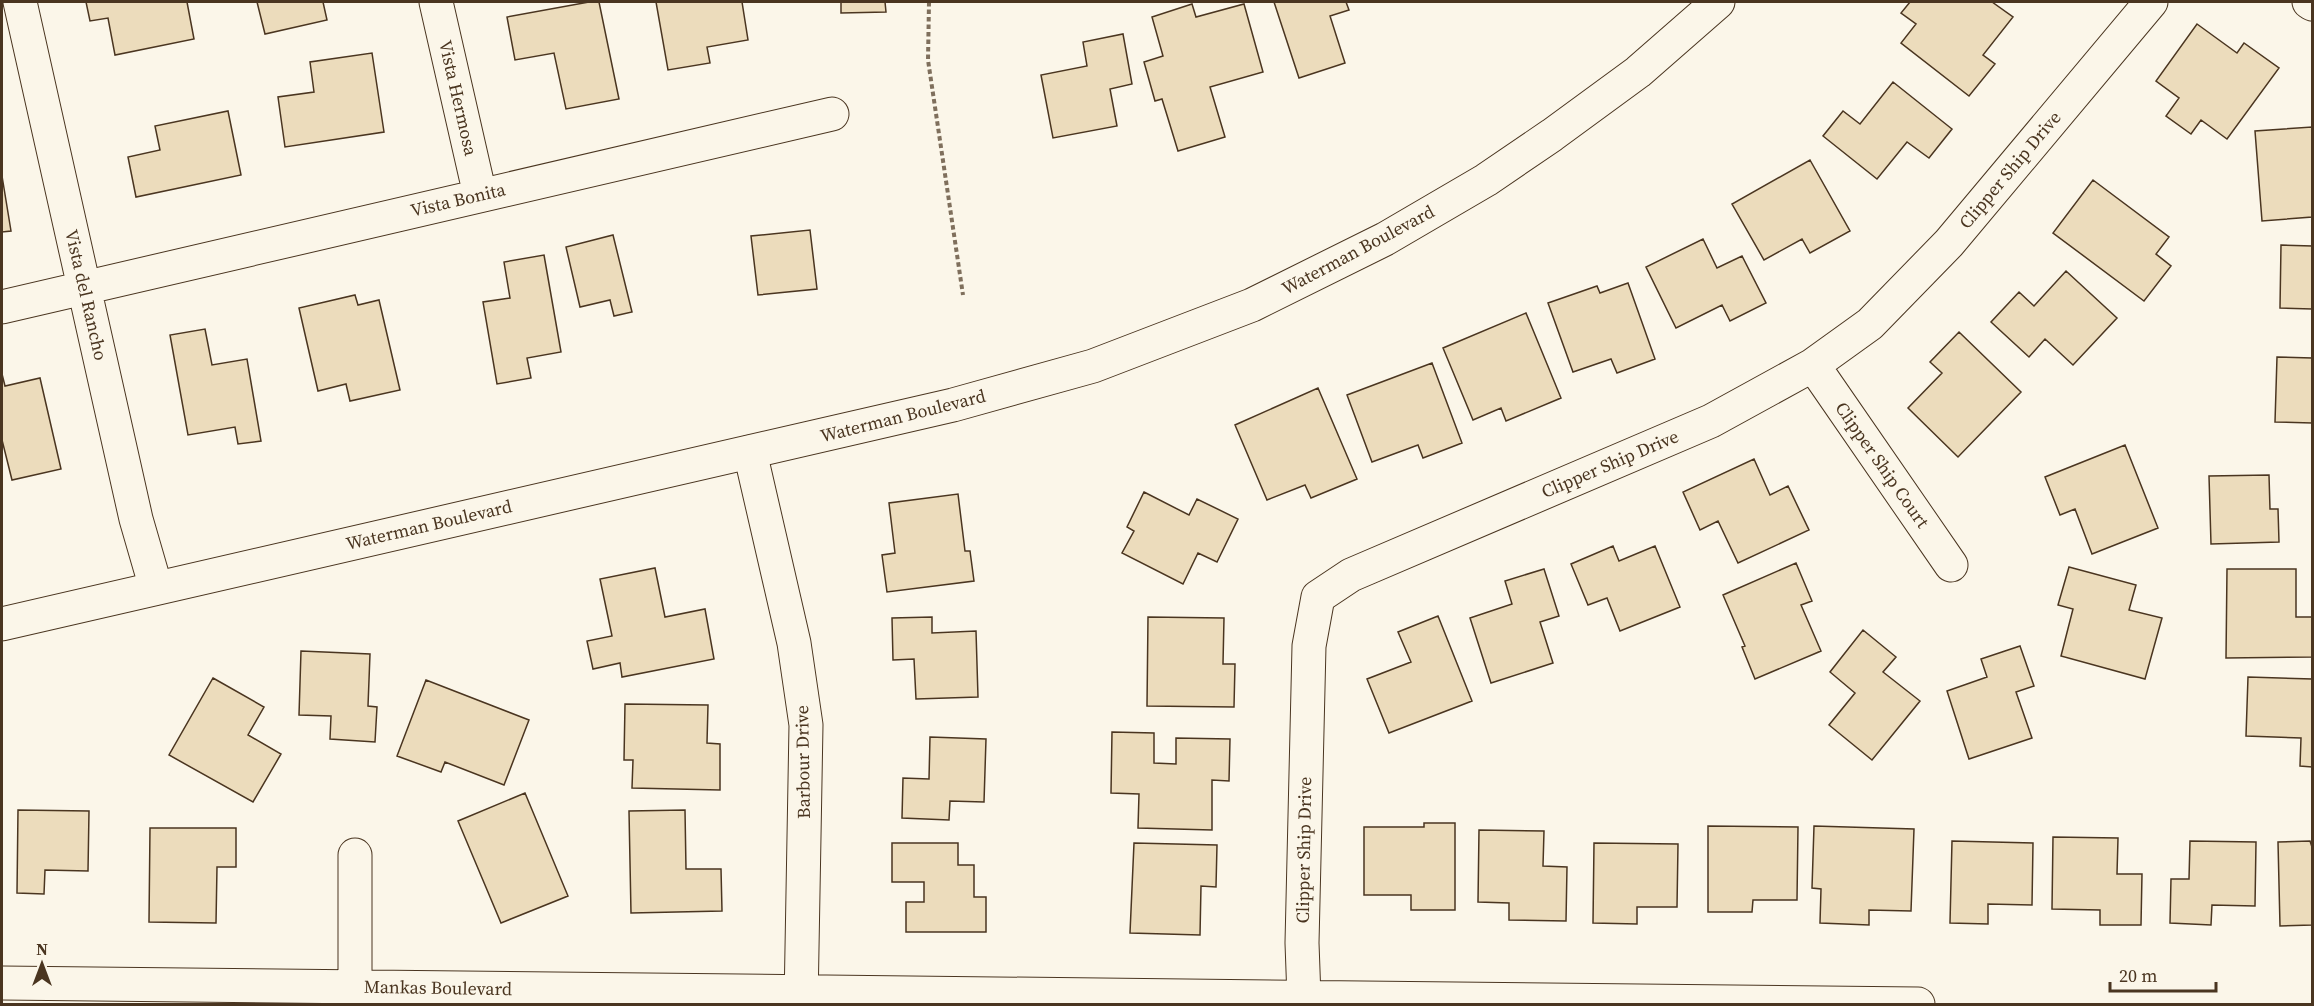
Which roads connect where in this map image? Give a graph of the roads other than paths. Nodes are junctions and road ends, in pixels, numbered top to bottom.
1 (20, 2) edge
2 (436, 2) edge
3 (1718, 2) edge
4 (2151, 2) edge
5 (832, 114) dead end
6 (480, 195) junction
7 (85, 288) junction
8 (2, 307) edge
9 (1813, 365) junction
10 (750, 452) junction
11 (1951, 565) dead end
12 (156, 588) junction
13 (2, 624) edge
14 (355, 855) dead end
15 (2, 983) edge
16 (355, 987) junction
17 (1304, 998) junction
18 (801, 999) edge
19 (1918, 1005) edge

1 - 7 street, Vista del Rancho
2 - 6 street, Vista Hermosa
3 - 10 street, Waterman Boulevard
4 - 9 street, Clipper Ship Drive
5 - 6 street, Vista Bonita
6 - 7 street, Vista Bonita
7 - 8 street, Vista Bonita
7 - 12 street, Vista del Rancho
9 - 11 street, Clipper Ship Court
9 - 17 street, Clipper Ship Drive
10 - 12 street, Waterman Boulevard
10 - 18 street, Barbour Drive
12 - 13 street, Waterman Boulevard
14 - 16 street
15 - 16 street, Mankas Boulevard
16 - 18 street, Mankas Boulevard
17 - 18 street, Mankas Boulevard
17 - 19 street, Mankas Boulevard

